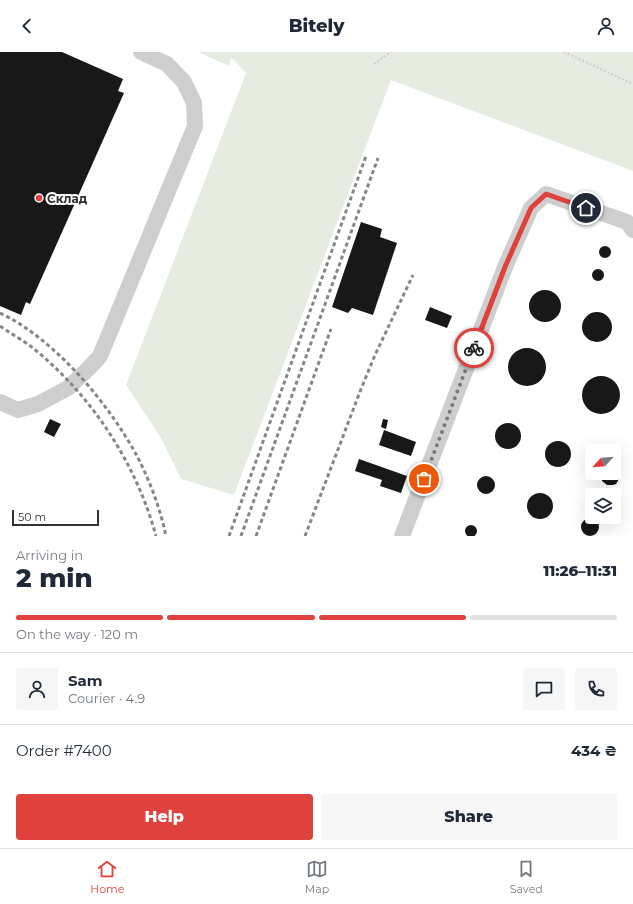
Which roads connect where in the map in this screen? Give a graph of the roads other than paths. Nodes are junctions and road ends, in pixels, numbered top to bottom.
1 (141, 52) edge
2 (633, 230) edge
3 (0, 402) edge
4 (402, 536) edge

1 - 3 lane
2 - 4 lane

